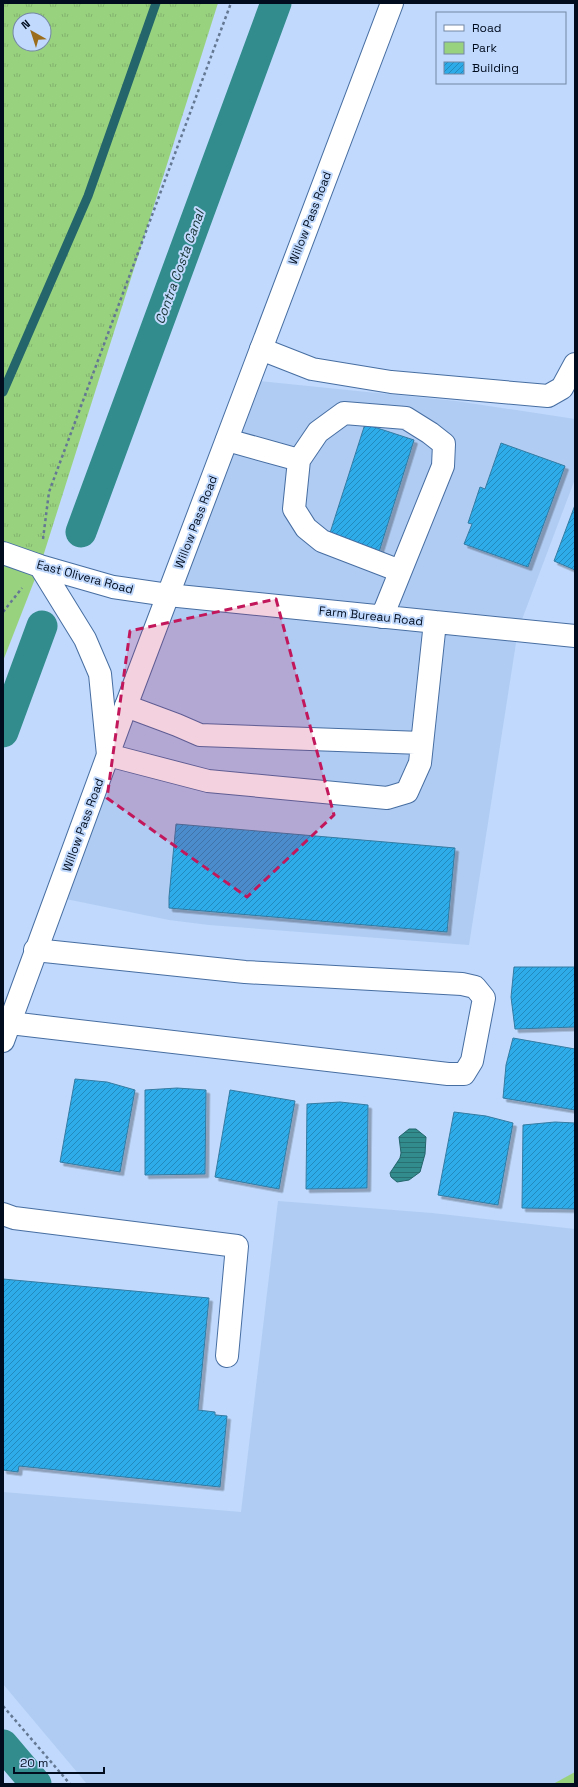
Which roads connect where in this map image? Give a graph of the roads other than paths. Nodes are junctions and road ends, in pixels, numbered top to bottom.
1 (392, 3) edge
2 (261, 349) junction
3 (575, 364) edge
4 (227, 440) junction
5 (299, 460) junction
6 (3, 553) edge
7 (40, 566) junction
8 (400, 571) junction
9 (168, 595) junction
10 (382, 617) junction
11 (435, 622) junction
12 (575, 636) edge
13 (126, 706) junction
14 (422, 743) junction
15 (108, 755) junction
16 (36, 950) junction
17 (6, 1032) edge
18 (3, 1214) edge
19 (227, 1356) dead end

1 - 2 main road, Willow Pass Road
2 - 3 main road
2 - 4 main road, Willow Pass Road
4 - 5 main road
4 - 9 main road, Willow Pass Road
5 - 8 main road
5 - 8 main road
6 - 7 main road, East Olivera Road
7 - 9 main road, East Olivera Road
7 - 15 main road
8 - 10 main road
9 - 10 main road, Farm Bureau Road
9 - 13 main road, Willow Pass Road
10 - 11 main road, Farm Bureau Road
11 - 12 main road, Farm Bureau Road
11 - 14 main road
13 - 14 main road
13 - 15 main road, Willow Pass Road
14 - 15 main road
15 - 16 main road, Willow Pass Road
16 - 17 main road, Willow Pass Road
16 - 17 main road
18 - 19 main road

